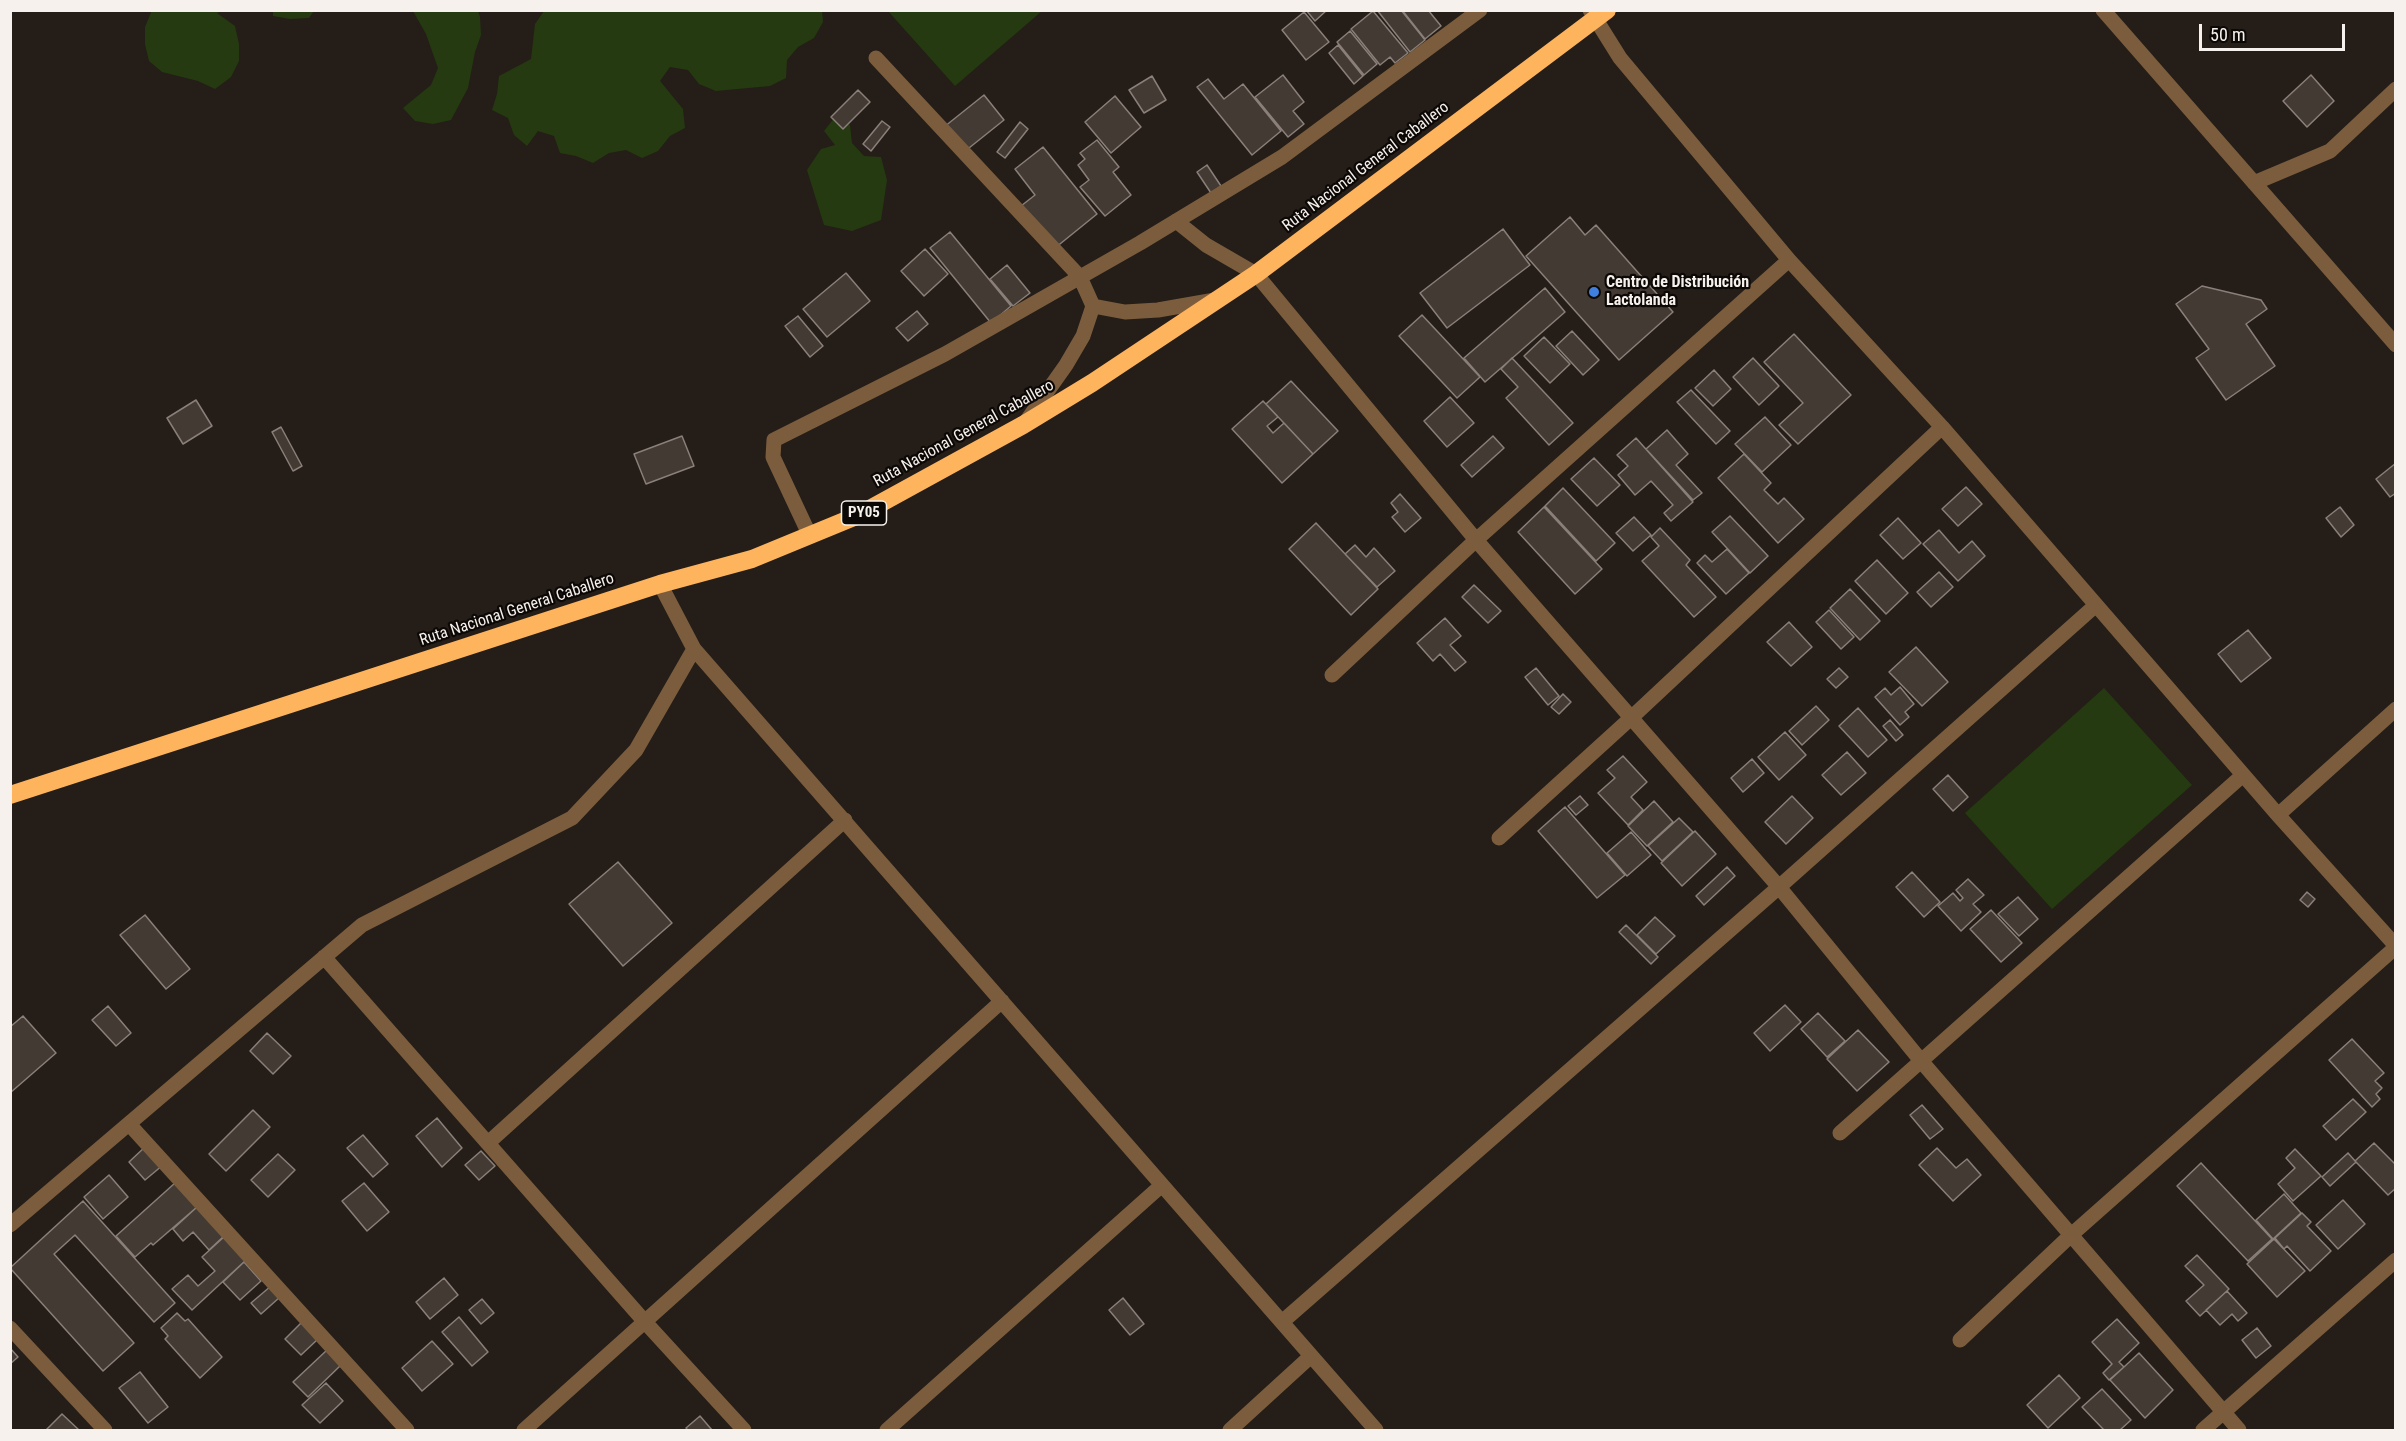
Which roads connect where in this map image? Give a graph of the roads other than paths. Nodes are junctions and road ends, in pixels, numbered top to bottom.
1 (1480, 10) edge
2 (2109, 12) edge
3 (1598, 13) edge
4 (876, 58) dead end
5 (2396, 89) edge
6 (2254, 183) junction
7 (1176, 221) junction
8 (1789, 260) junction
9 (1256, 274) junction
10 (1080, 277) junction
11 (1218, 300) junction
12 (1093, 306) junction
13 (2396, 345) edge
14 (1023, 425) junction
15 (1941, 426) junction
16 (810, 536) junction
17 (1476, 540) junction
18 (660, 584) junction
19 (2096, 605) junction
20 (694, 649) junction
21 (1332, 675) dead end
22 (2396, 709) edge
23 (1631, 718) junction
24 (2243, 775) junction
25 (10, 795) edge
26 (2278, 815) junction
27 (845, 820) junction
28 (1499, 838) dead end
29 (1779, 887) junction
30 (2396, 947) edge
31 (324, 957) junction
32 (1002, 1001) junction
33 (1922, 1062) junction
34 (129, 1124) junction
35 (1840, 1133) dead end
36 (488, 1143) junction
37 (1162, 1185) junction
38 (10, 1225) edge
39 (2070, 1236) junction
40 (2396, 1260) edge
41 (645, 1322) junction
42 (1282, 1322) junction
43 (10, 1328) edge
44 (1960, 1340) dead end
45 (1311, 1356) junction
46 (2224, 1412) junction
47 (105, 1431) edge
48 (407, 1431) edge
49 (524, 1431) edge
50 (744, 1431) edge
51 (887, 1431) edge
52 (1230, 1431) edge
53 (1376, 1431) edge
54 (2203, 1431) edge
55 (2239, 1431) edge

1 - 7 street
2 - 6 street
3 - 8 street
3 - 9 highway, Ruta Nacional General Caballero / PY05
4 - 10 street
5 - 6 street
6 - 13 street
7 - 9 street
7 - 10 street
8 - 15 street
8 - 17 street
9 - 11 highway, Ruta Nacional General Caballero / PY05
9 - 17 street
10 - 12 street
10 - 16 street
11 - 12 street
11 - 14 highway, Ruta Nacional General Caballero / PY05
12 - 14 street
14 - 16 highway, Ruta Nacional General Caballero / PY05
15 - 19 street
15 - 23 street
16 - 18 highway, Ruta Nacional General Caballero / PY05
17 - 21 street
17 - 23 street
18 - 20 street
18 - 25 highway, Ruta Nacional General Caballero / PY05
19 - 24 street
19 - 29 street
20 - 27 street
20 - 31 street
22 - 26 street
23 - 28 street
23 - 29 street
24 - 26 street
24 - 33 street
26 - 30 street
27 - 32 street
27 - 36 street
29 - 33 street
29 - 42 street
30 - 39 street
31 - 34 street
31 - 36 street
32 - 37 street
32 - 41 street
33 - 35 street
33 - 39 street
34 - 38 street
34 - 48 street
36 - 41 street
37 - 42 street
37 - 51 street
39 - 44 street
39 - 46 street
40 - 46 street
41 - 49 street
41 - 50 street
42 - 45 street
43 - 47 street
45 - 52 street
45 - 53 street
46 - 54 street
46 - 55 street

